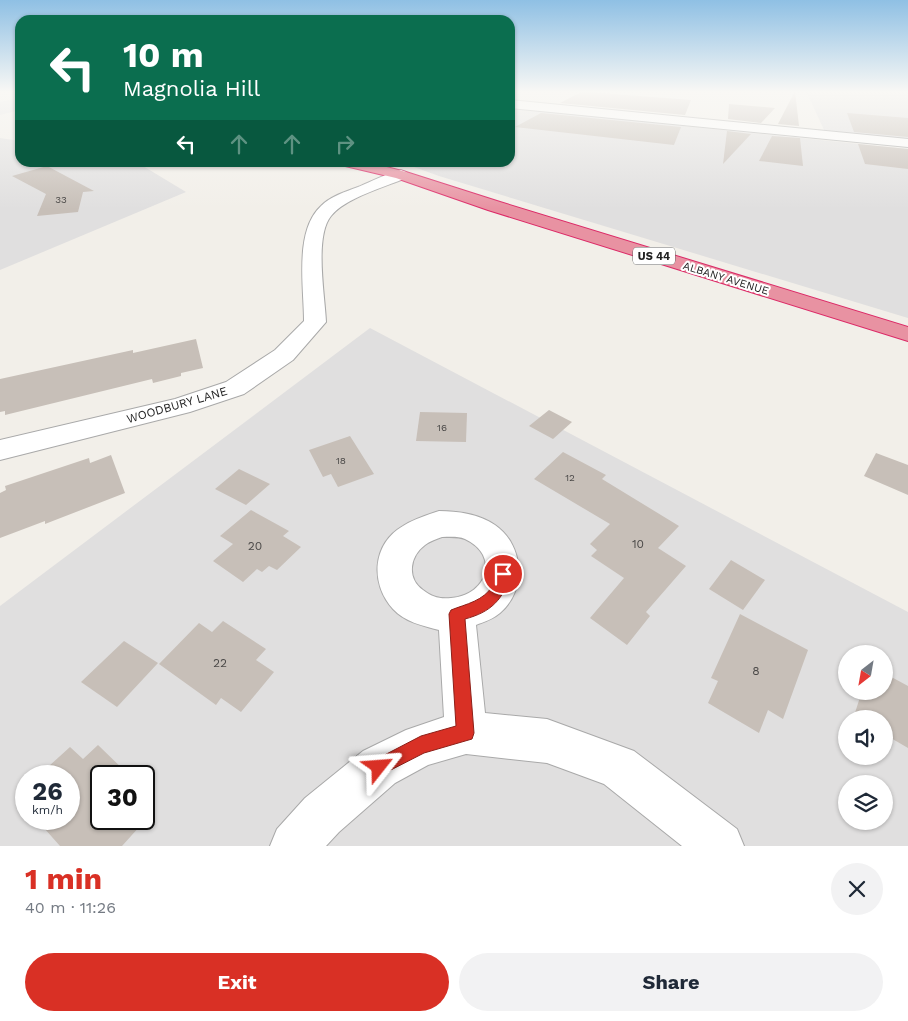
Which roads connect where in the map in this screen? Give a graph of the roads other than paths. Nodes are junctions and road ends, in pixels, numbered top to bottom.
1 (780, 130) edge
2 (908, 143) edge
3 (367, 167) edge
4 (386, 167) edge
5 (401, 175) junction
6 (908, 334) edge
7 (0, 450) edge
8 (456, 614) dead end
9 (466, 733) junction
10 (294, 846) edge
11 (720, 846) edge

1 - 2 street
3 - 5 highway, ALBANY AVENUE / US 44
4 - 5 highway, ALBANY AVENUE / US 44
5 - 6 highway, ALBANY AVENUE / US 44
5 - 7 street, WOODBURY LANE
8 - 9 street
9 - 10 street
9 - 11 street

